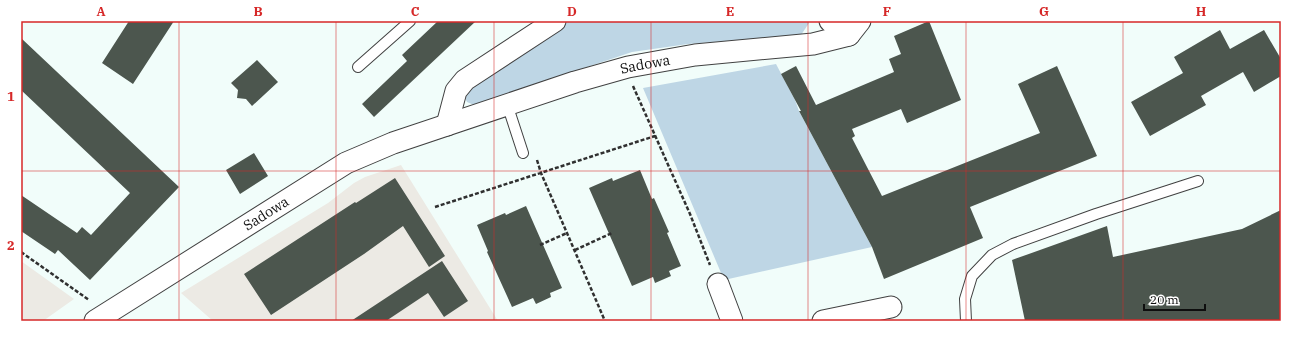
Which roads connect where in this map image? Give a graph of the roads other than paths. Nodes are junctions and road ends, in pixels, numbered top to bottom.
1 (410, 21) edge
2 (555, 21) edge
3 (830, 21) edge
4 (855, 28) edge
5 (358, 67) dead end
6 (507, 104) junction
7 (447, 125) junction
8 (523, 153) dead end
9 (1198, 181) dead end
10 (718, 284) road end
11 (891, 307) dead end
12 (106, 318) edge
13 (732, 321) edge
14 (823, 321) edge
15 (966, 321) edge

1 - 5 lane
2 - 7 street
3 - 4 street, Sadowa
4 - 6 street, Sadowa
6 - 7 street, Sadowa
6 - 8 lane
7 - 12 street, Sadowa
9 - 15 lane
10 - 13 street
11 - 14 street

